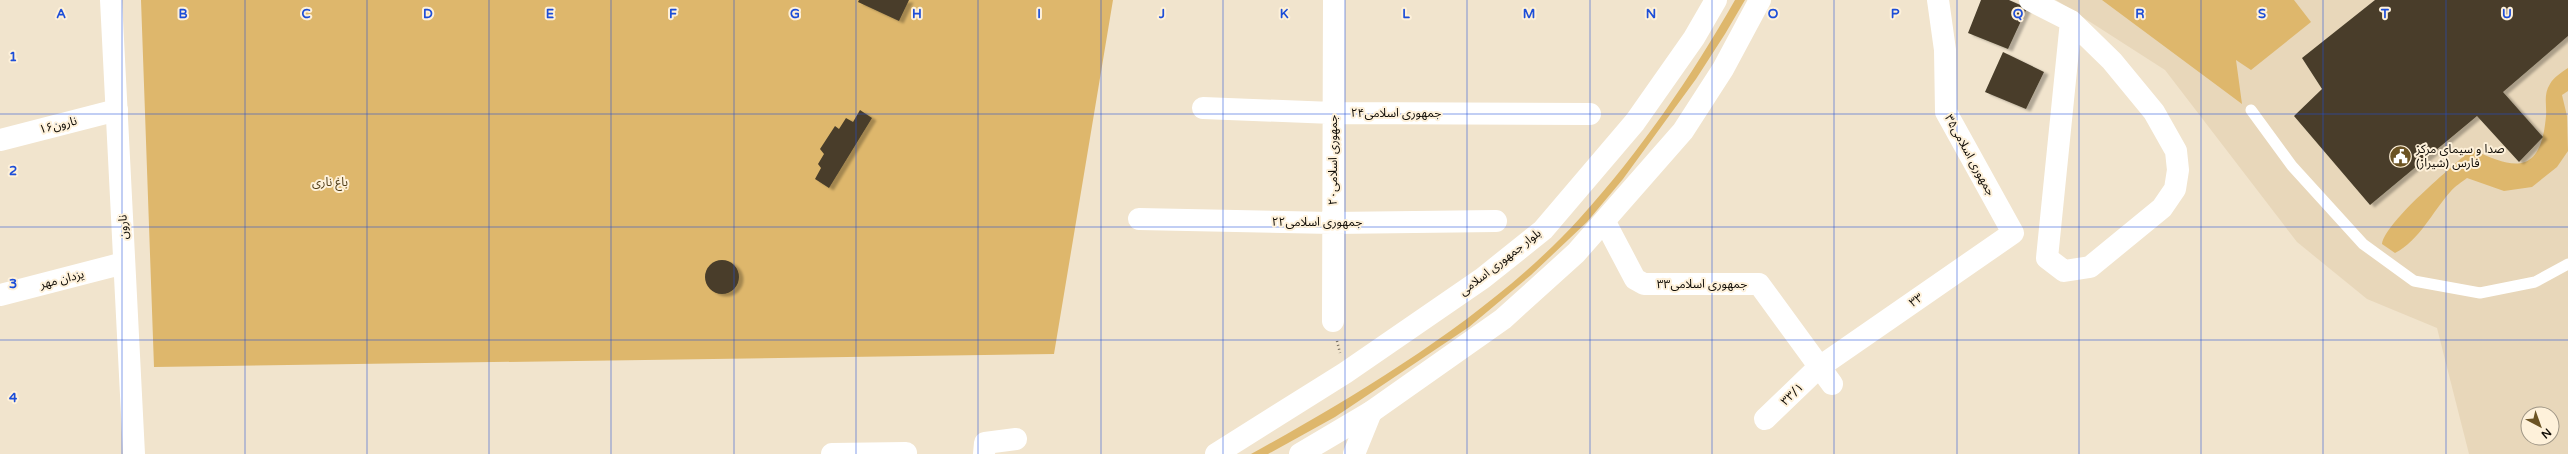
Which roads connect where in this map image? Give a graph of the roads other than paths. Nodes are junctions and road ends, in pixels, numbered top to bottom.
1 (111, 0) edge
2 (1334, 0) edge
3 (1716, 0) edge
4 (1760, 0) edge
5 (1938, 0) edge
6 (2030, 0) edge
7 (2071, 21) junction
8 (1203, 108) dead end
9 (117, 110) junction
10 (2251, 110) dead end
11 (1333, 113) junction
12 (1590, 114) dead end
13 (0, 140) edge
14 (1138, 220) dead end
15 (1496, 221) dead end
16 (1605, 222) junction
17 (1333, 224) junction
18 (2013, 233) joint
19 (124, 263) junction
20 (2568, 264) edge
21 (0, 295) edge
22 (1332, 321) road end
23 (1825, 376) junction
24 (1371, 412) junction
25 (1765, 419) dead end
26 (1016, 439) dead end
27 (906, 452) dead end
28 (134, 454) edge
29 (832, 454) edge
30 (984, 454) edge
31 (1216, 454) edge
32 (1300, 454) edge
33 (1354, 454) edge

1 - 9 street, نارون
2 - 11 street, جمهوری اسلامی۲۰
3 - 31 street, بلوار جمهوری اسلامی
4 - 16 street
5 - 18 street, جمهوری اسلامی۳۵
6 - 7 street
7 - 7 street
8 - 11 street, جمهوری اسلامی۲۴
9 - 13 street, نارون۱۶
9 - 19 street, نارون
10 - 20 lane
11 - 12 street, جمهوری اسلامی۲۴
11 - 17 street, جمهوری اسلامی۲۰
14 - 17 street, جمهوری اسلامی۲۲
15 - 17 street, جمهوری اسلامی۲۲
16 - 23 street, جمهوری اسلامی۳۳
16 - 24 street
17 - 22 street, جمهوری اسلامی۲۰
18 - 23 street, ۳۳
19 - 21 street, یزدان مهر
19 - 28 street, نارون
23 - 25 street, ۳۳/۱
24 - 32 street
24 - 33 street
26 - 30 street
27 - 29 street

